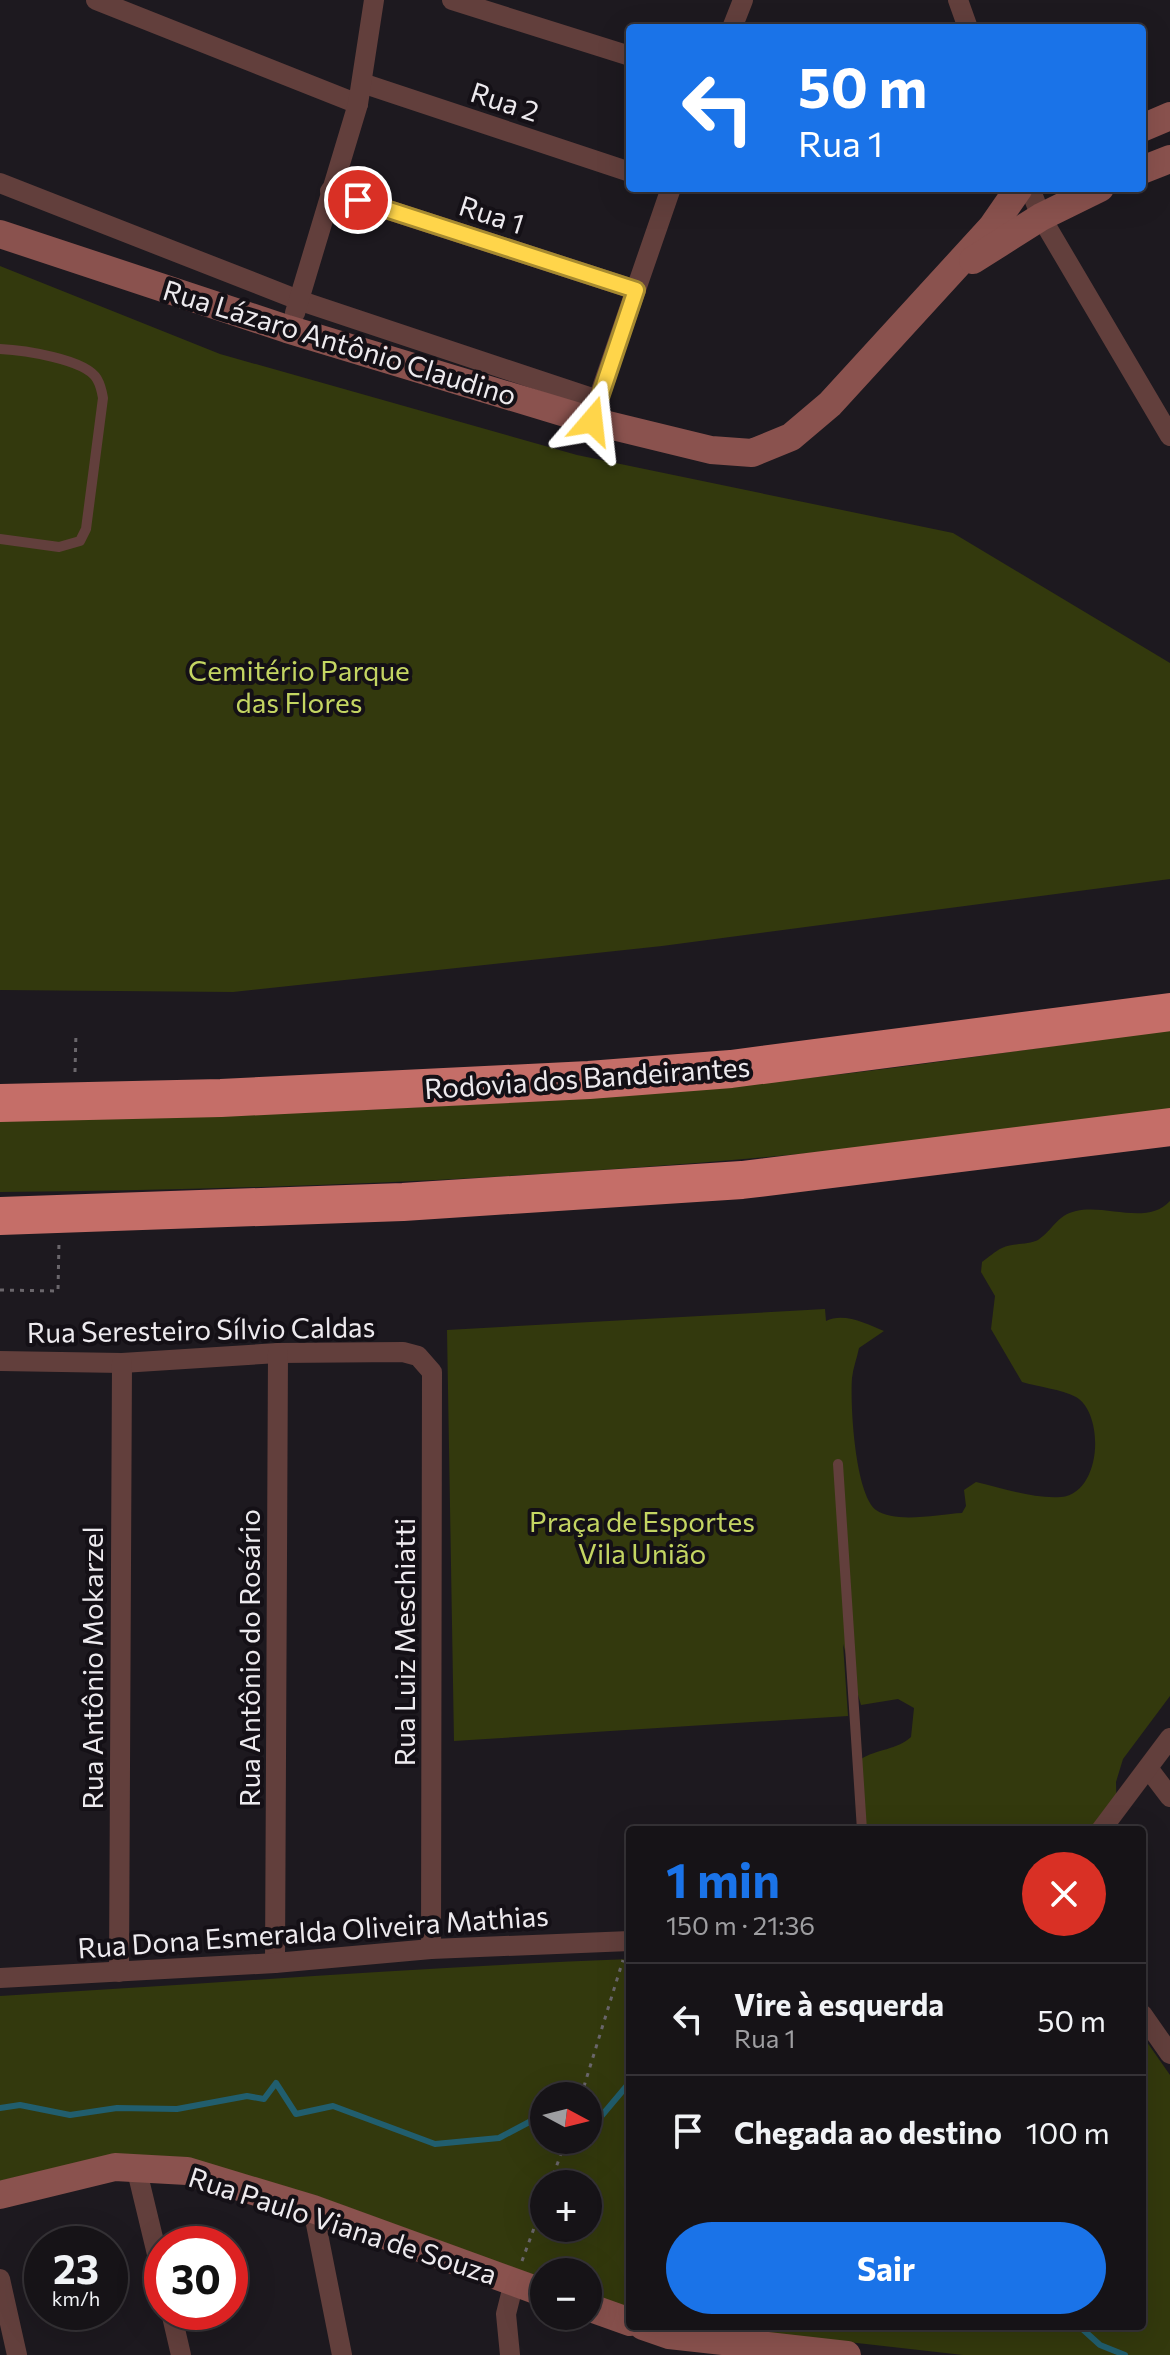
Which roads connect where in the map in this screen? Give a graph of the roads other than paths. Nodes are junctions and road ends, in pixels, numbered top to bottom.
1 (96, 0) edge
2 (374, 0) edge
3 (452, 0) edge
4 (743, 0) edge
5 (958, 0) edge
6 (734, 24) edge
7 (967, 24) edge
8 (626, 55) edge
9 (362, 83) junction
10 (358, 104) junction
11 (1170, 116) edge
12 (1146, 126) edge
13 (1170, 159) edge
14 (1146, 168) edge
15 (626, 171) edge
16 (0, 183) edge
17 (330, 191) junction
18 (670, 192) edge
19 (1016, 192) edge
20 (1032, 192) edge
21 (1092, 192) edge
22 (1041, 217) junction
23 (0, 234) edge
24 (944, 276) junction
25 (636, 290) junction
26 (301, 301) junction
27 (287, 329) junction
28 (0, 349) edge
29 (595, 410) junction
30 (1170, 436) edge
31 (0, 539) edge
32 (1170, 1012) edge
33 (0, 1103) edge
34 (1170, 1127) edge
35 (0, 1216) edge
36 (403, 1352) joint
37 (278, 1353) junction
38 (0, 1361) edge
39 (122, 1363) junction
40 (838, 1464) dead end
41 (1170, 1738) edge
42 (1148, 1768) junction
43 (1170, 1797) edge
44 (862, 1826) edge
45 (1104, 1826) edge
46 (626, 1941) edge
47 (431, 1949) junction
48 (275, 1963) junction
49 (119, 1972) junction
50 (0, 1978) edge
51 (1146, 2020) edge
52 (1170, 2054) edge
53 (136, 2167) junction
54 (0, 2195) edge
55 (313, 2209) junction
56 (150, 2226) edge
57 (0, 2279) edge
58 (514, 2282) junction
59 (530, 2288) edge
60 (602, 2312) edge
61 (626, 2321) edge
62 (175, 2330) edge
63 (663, 2339) edge
64 (17, 2355) edge
65 (181, 2355) edge
66 (342, 2355) edge
67 (510, 2355) edge
68 (847, 2355) edge

1 - 10 street
2 - 9 street
3 - 8 street
4 - 6 street
5 - 7 street
9 - 10 street
9 - 15 street, Rua 2
10 - 17 street
11 - 12 main road
13 - 14 main road
16 - 26 street
17 - 25 street, Rua 1
17 - 26 street
18 - 25 street
19 - 24 main road, Rua Lázaro Antônio Claudino
20 - 22 street
21 - 22 main road, Rua Lázaro Antônio Claudino
22 - 24 main road, Rua Lázaro Antônio Claudino
22 - 30 street
23 - 27 main road, Rua Lázaro Antônio Claudino
24 - 29 main road, Rua Lázaro Antônio Claudino
25 - 29 street
26 - 27 street
26 - 29 street
27 - 29 main road, Rua Lázaro Antônio Claudino
28 - 31 lane
32 - 33 highway, Rodovia dos Bandeirantes
34 - 35 highway
36 - 37 street, Rua Seresteiro Sílvio Caldas
36 - 47 street, Rua Luiz Meschiatti
37 - 39 street, Rua Seresteiro Sílvio Caldas
37 - 48 street, Rua Antônio do Rosário
38 - 39 street, Rua Seresteiro Sílvio Caldas
39 - 49 street, Rua Antônio Mokarzel
40 - 44 lane
41 - 42 street
42 - 43 street
42 - 45 street
46 - 47 street, Rua Dona Esmeralda Oliveira Mathias
47 - 48 street, Rua Dona Esmeralda Oliveira Mathias
48 - 49 street, Rua Dona Esmeralda Oliveira Mathias
49 - 50 street, Rua Dona Esmeralda Oliveira Mathias
51 - 52 street
53 - 54 main road, Rua Paulo Viana de Souza
53 - 55 main road, Rua Paulo Viana de Souza
53 - 56 street
55 - 58 main road, Rua Paulo Viana de Souza
55 - 66 street
57 - 64 street
58 - 59 main road, Rua Paulo Viana de Souza
58 - 67 street
60 - 61 main road
62 - 65 street
63 - 68 main road

